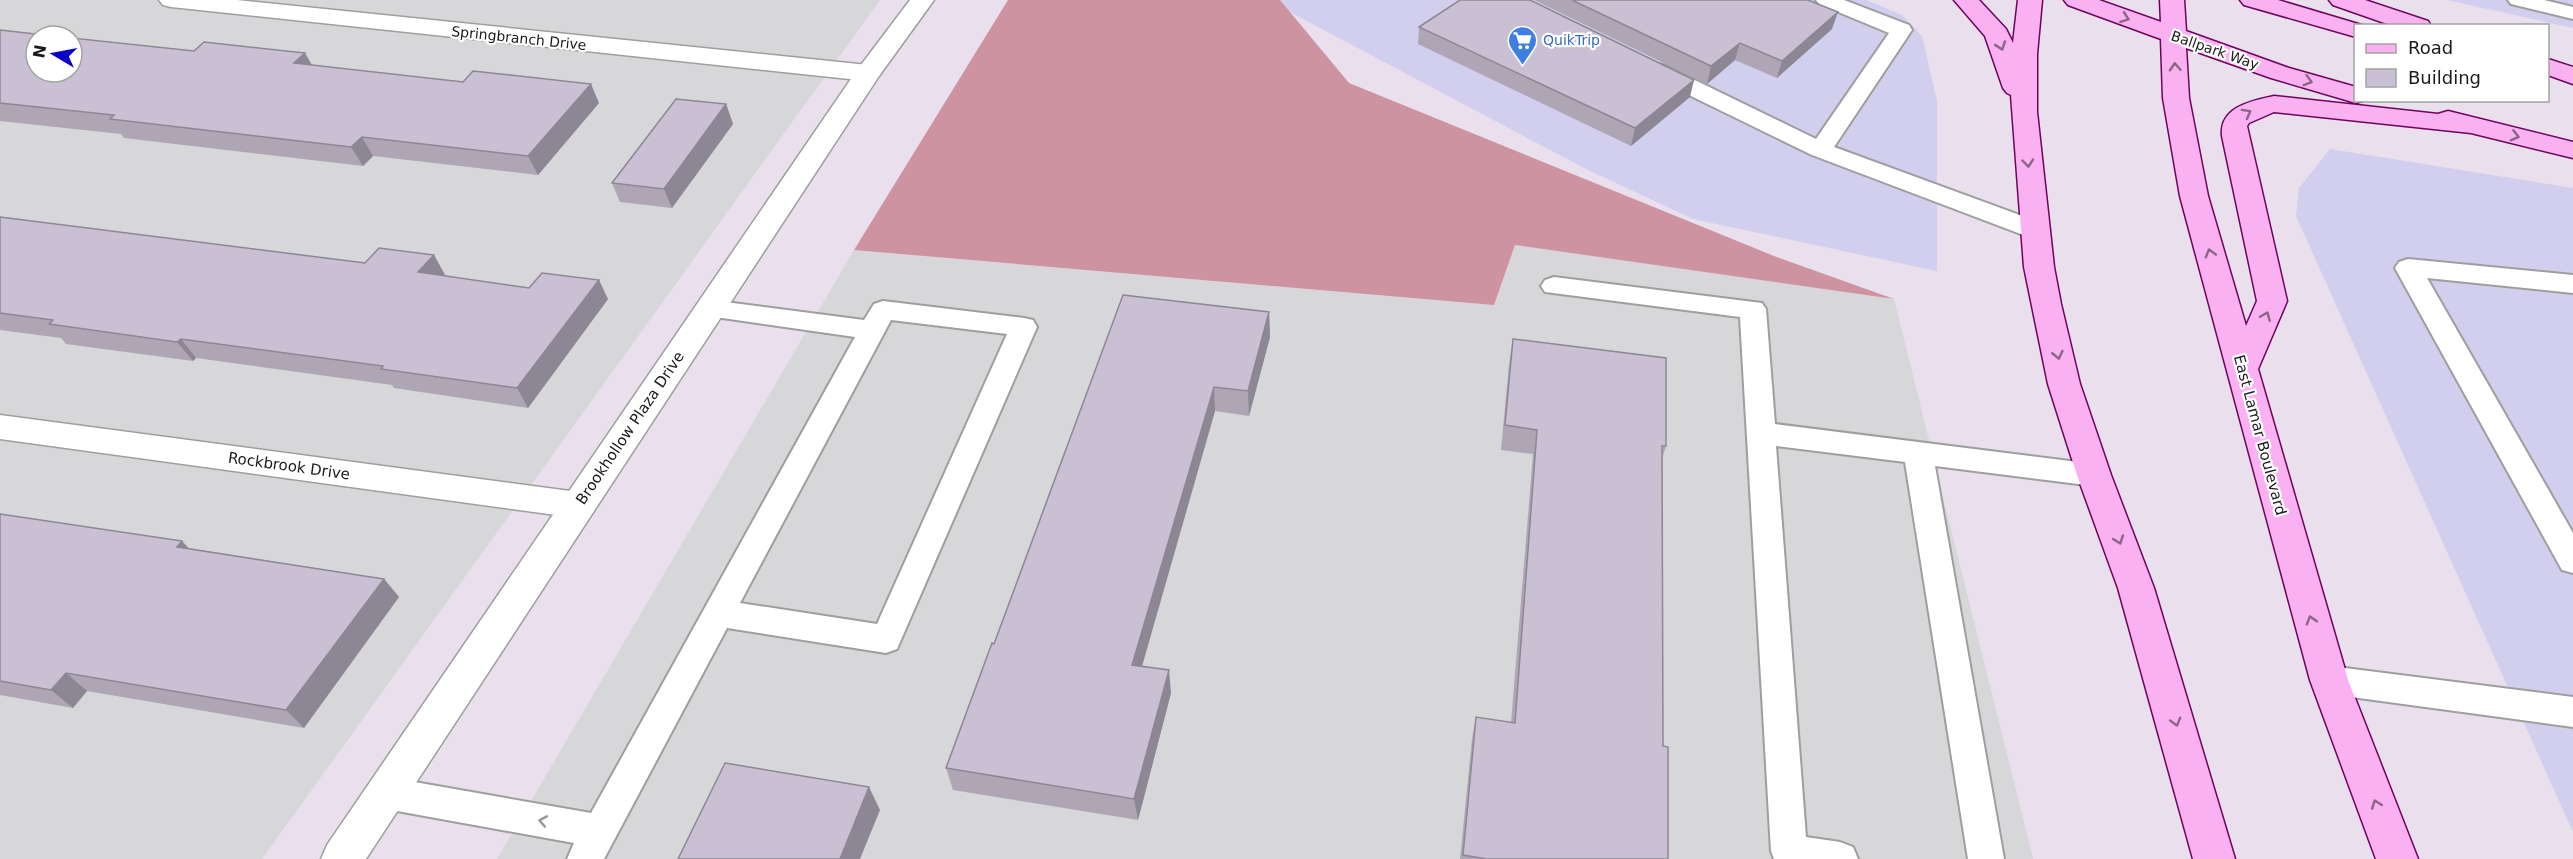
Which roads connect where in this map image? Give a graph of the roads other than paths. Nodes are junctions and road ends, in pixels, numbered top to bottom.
1 (171, 0) edge
2 (922, 0) edge
3 (1826, 0) edge
4 (1966, 0) edge
5 (2030, 0) edge
6 (2076, 0) edge
7 (2172, 0) edge
8 (2252, 0) edge
9 (2341, 0) edge
10 (2518, 0) edge
11 (2573, 13) edge
12 (2413, 24) edge
13 (2354, 30) edge
14 (2173, 36) junction
15 (1640, 62) edge
16 (2549, 68) edge
17 (868, 73) junction
18 (2549, 75) edge
19 (2573, 75) edge
20 (2573, 81) edge
21 (2354, 95) edge
22 (2384, 102) edge
23 (2024, 112) junction
24 (2470, 125) junction
25 (1820, 150) junction
26 (2573, 150) edge
27 (2035, 230) junction
28 (2564, 283) edge
29 (1554, 286) dead end
30 (710, 309) junction
31 (2573, 309) edge
32 (872, 330) junction
33 (2242, 370) junction
34 (0, 427) edge
35 (1761, 433) junction
36 (1918, 453) junction
37 (2094, 475) junction
38 (578, 505) junction
39 (2573, 561) edge
40 (718, 613) junction
41 (2329, 680) junction
42 (2573, 712) edge
43 (386, 793) junction
44 (593, 845) edge
45 (342, 859) edge
46 (1840, 859) edge
47 (1986, 859) edge
48 (2214, 859) edge
49 (2397, 859) edge

1 - 17 street, Springbranch Drive
2 - 17 street, Brookhollow Plaza Drive
3 - 25 lane
4 -> 23 main road
5 - 23 main road
6 -> 14 main road, Ballpark Way
7 - 14 main road, East Lamar Boulevard
8 - 13 main road
9 - 12 main road
10 - 11 lane
14 -> 21 main road, Ballpark Way
33 -> 14 main road, East Lamar Boulevard
15 - 25 lane
16 - 19 main road
17 - 30 street, Brookhollow Plaza Drive
18 - 20 main road
22 - 24 main road
23 -> 27 main road
24 -> 26 main road
33 -> 24 main road
25 - 27 lane
27 -> 37 main road
28 - 31 lane
28 - 39 lane
29 - 35 lane
30 - 32 lane
30 - 38 street, Brookhollow Plaza Drive
32 - 40 lane
32 - 40 lane
41 -> 33 main road, East Lamar Boulevard
34 - 38 street, Rockbrook Drive
35 - 36 lane
35 - 46 lane
36 - 37 lane
36 - 47 lane
37 -> 48 main road
38 - 43 street, Brookhollow Plaza Drive
40 - 44 lane
41 - 42 lane
49 -> 41 main road, East Lamar Boulevard
44 -> 43 lane
43 - 45 street, Brookhollow Plaza Drive

